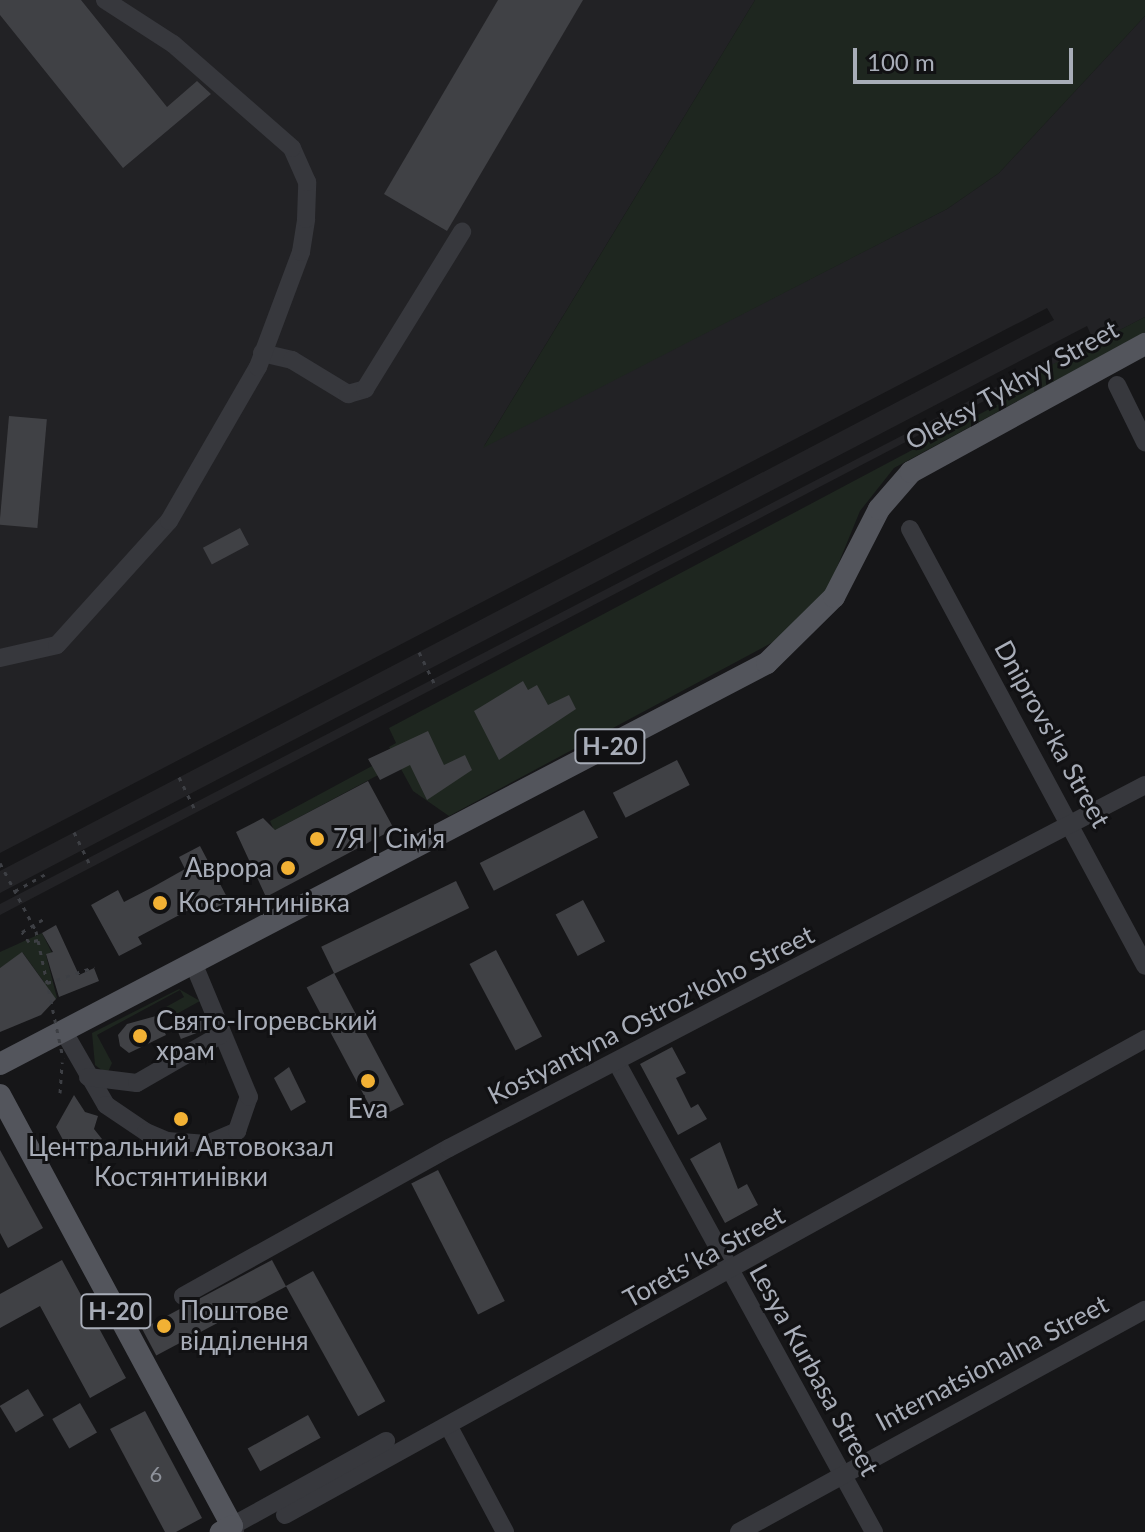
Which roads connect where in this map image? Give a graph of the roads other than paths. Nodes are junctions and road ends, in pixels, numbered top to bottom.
1 (105, 0) edge
2 (462, 232) dead end
3 (1145, 344) edge
4 (262, 353) junction
5 (1117, 385) dead end
6 (1145, 442) edge
7 (910, 529) dead end
8 (0, 658) edge
9 (1145, 785) edge
10 (1074, 825) junction
11 (194, 965) junction
12 (1145, 966) edge
13 (64, 1032) junction
14 (222, 1034) junction
15 (1145, 1039) edge
16 (617, 1063) junction
17 (0, 1064) edge
18 (88, 1077) junction
19 (137, 1083) junction
20 (0, 1095) edge
21 (128, 1120) junction
22 (730, 1273) junction
23 (183, 1296) dead end
24 (1145, 1310) edge
25 (449, 1427) junction
26 (386, 1441) dead end
27 (842, 1473) junction
28 (285, 1515) dead end
29 (229, 1530) edge
30 (505, 1532) edge
31 (739, 1532) edge
32 (874, 1532) edge

1 - 4 street
2 - 4 street
3 - 11 main road, Oleksy Tykhyy Street / Н-20
4 - 8 street
5 - 6 street
7 - 10 street, Dniprovs'ka Street
9 - 10 street, Kostyantyna Ostroz'koho Street
10 - 12 street, Dniprovs'ka Street
10 - 16 street, Kostyantyna Ostroz'koho Street
11 - 13 main road, Oleksy Tykhyy Street / Н-20
11 - 14 street
13 - 17 main road, Oleksy Tykhyy Street / Н-20
13 - 18 street
14 - 19 street
14 - 21 street
15 - 22 street, Toretsʹka Street
16 - 22 street, Lesya Kurbasa Street
16 - 23 street, Kostyantyna Ostroz'koho Street
18 - 19 street
18 - 21 street
19 - 21 street
20 - 29 main road, Н-20
22 - 25 street, Toretsʹka Street
22 - 27 street, Lesya Kurbasa Street
24 - 27 street, Internatsionalna Street
25 - 28 street, Toretsʹka Street
25 - 30 street
26 - 29 street
27 - 31 street, Internatsionalna Street
27 - 32 street, Lesya Kurbasa Street

